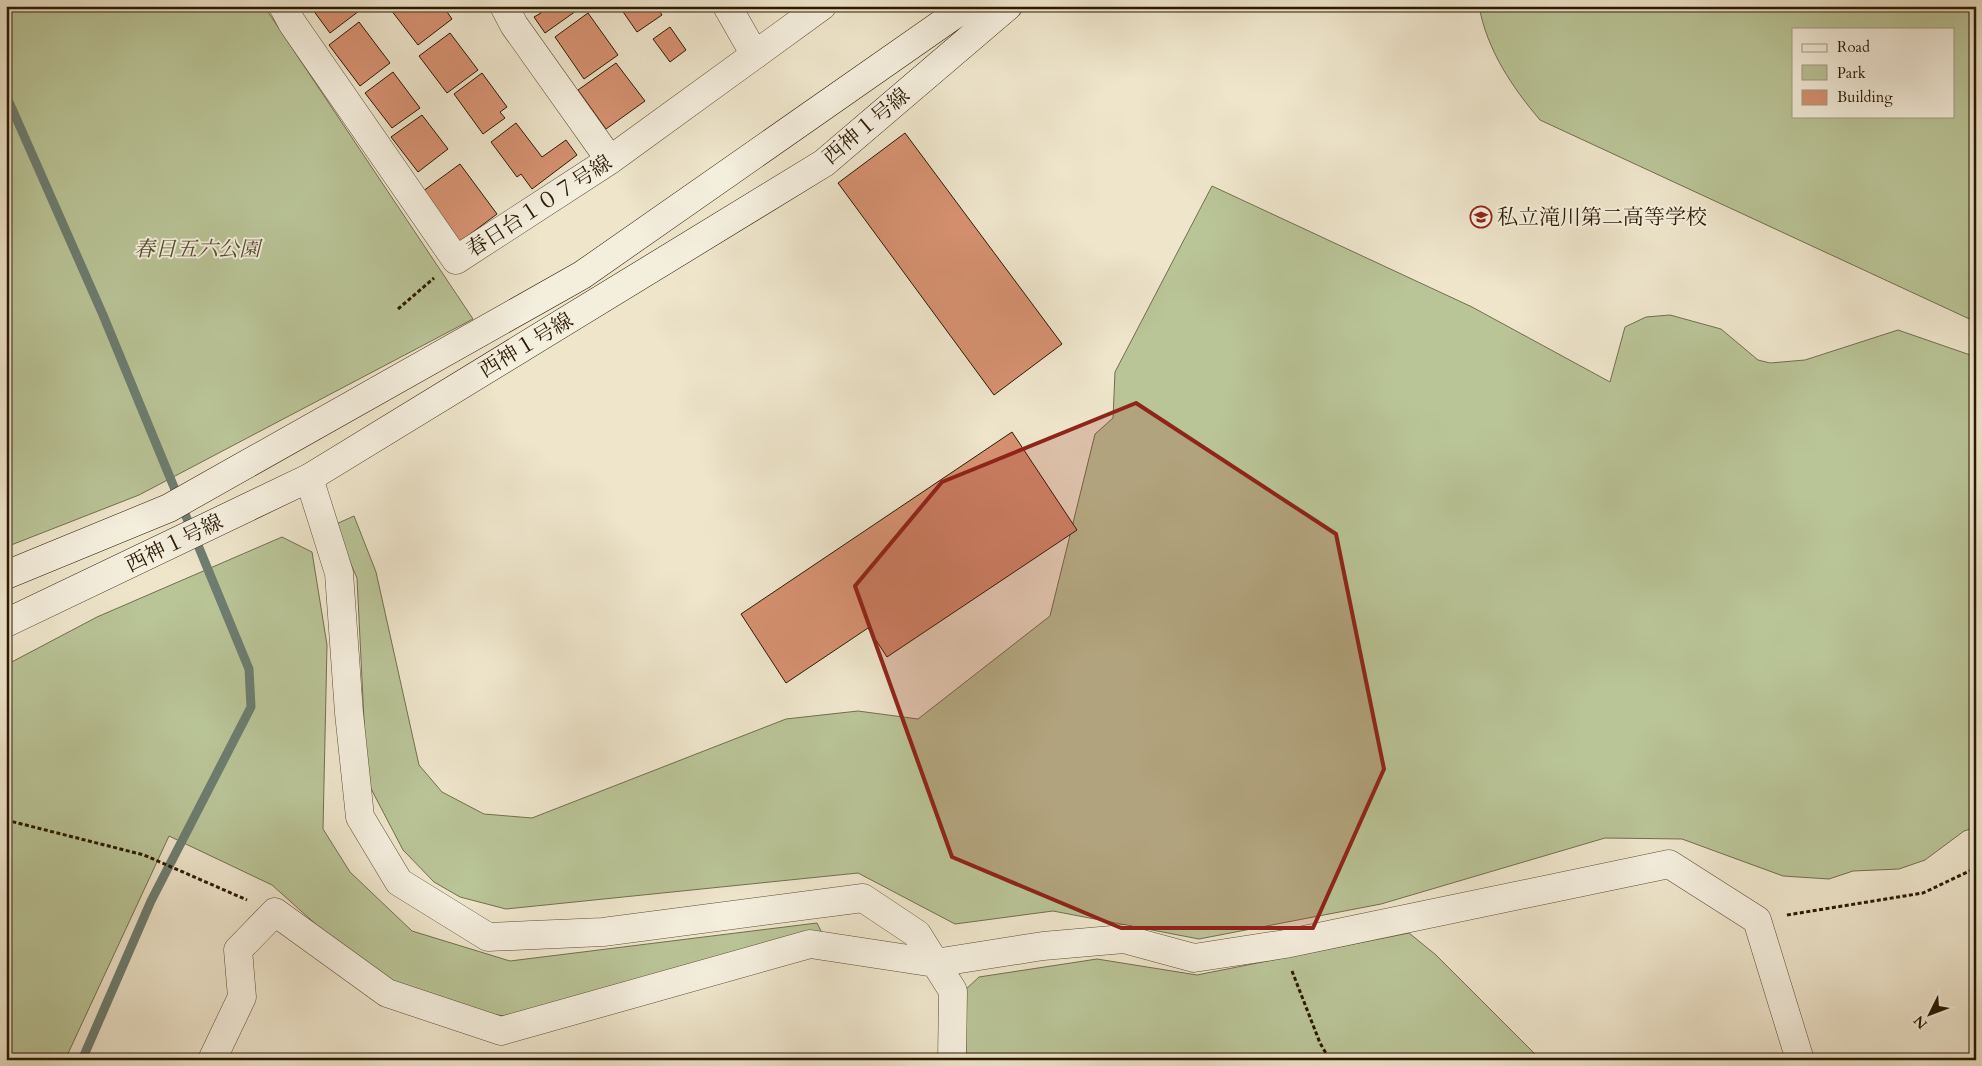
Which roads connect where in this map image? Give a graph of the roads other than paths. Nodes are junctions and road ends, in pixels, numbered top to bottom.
1 (282, 6) edge
2 (504, 6) edge
3 (727, 6) edge
4 (822, 6) edge
5 (967, 6) edge
6 (1008, 6) edge
7 (755, 55) junction
8 (610, 160) junction
9 (309, 478) junction
10 (6, 575) edge
11 (6, 623) edge
12 (935, 963) junction
13 (212, 1060) edge
14 (952, 1060) edge
15 (1800, 1060) edge

1 - 8 street, 春日台１０７号線
2 - 8 street
3 - 7 street
4 - 7 street, 春日台１０７号線
5 - 10 street, 西神１号線
6 - 9 street, 西神１号線
7 - 8 street, 春日台１０７号線
9 - 11 street, 西神１号線
9 - 12 street
12 - 13 street
12 - 14 street
12 - 15 street

